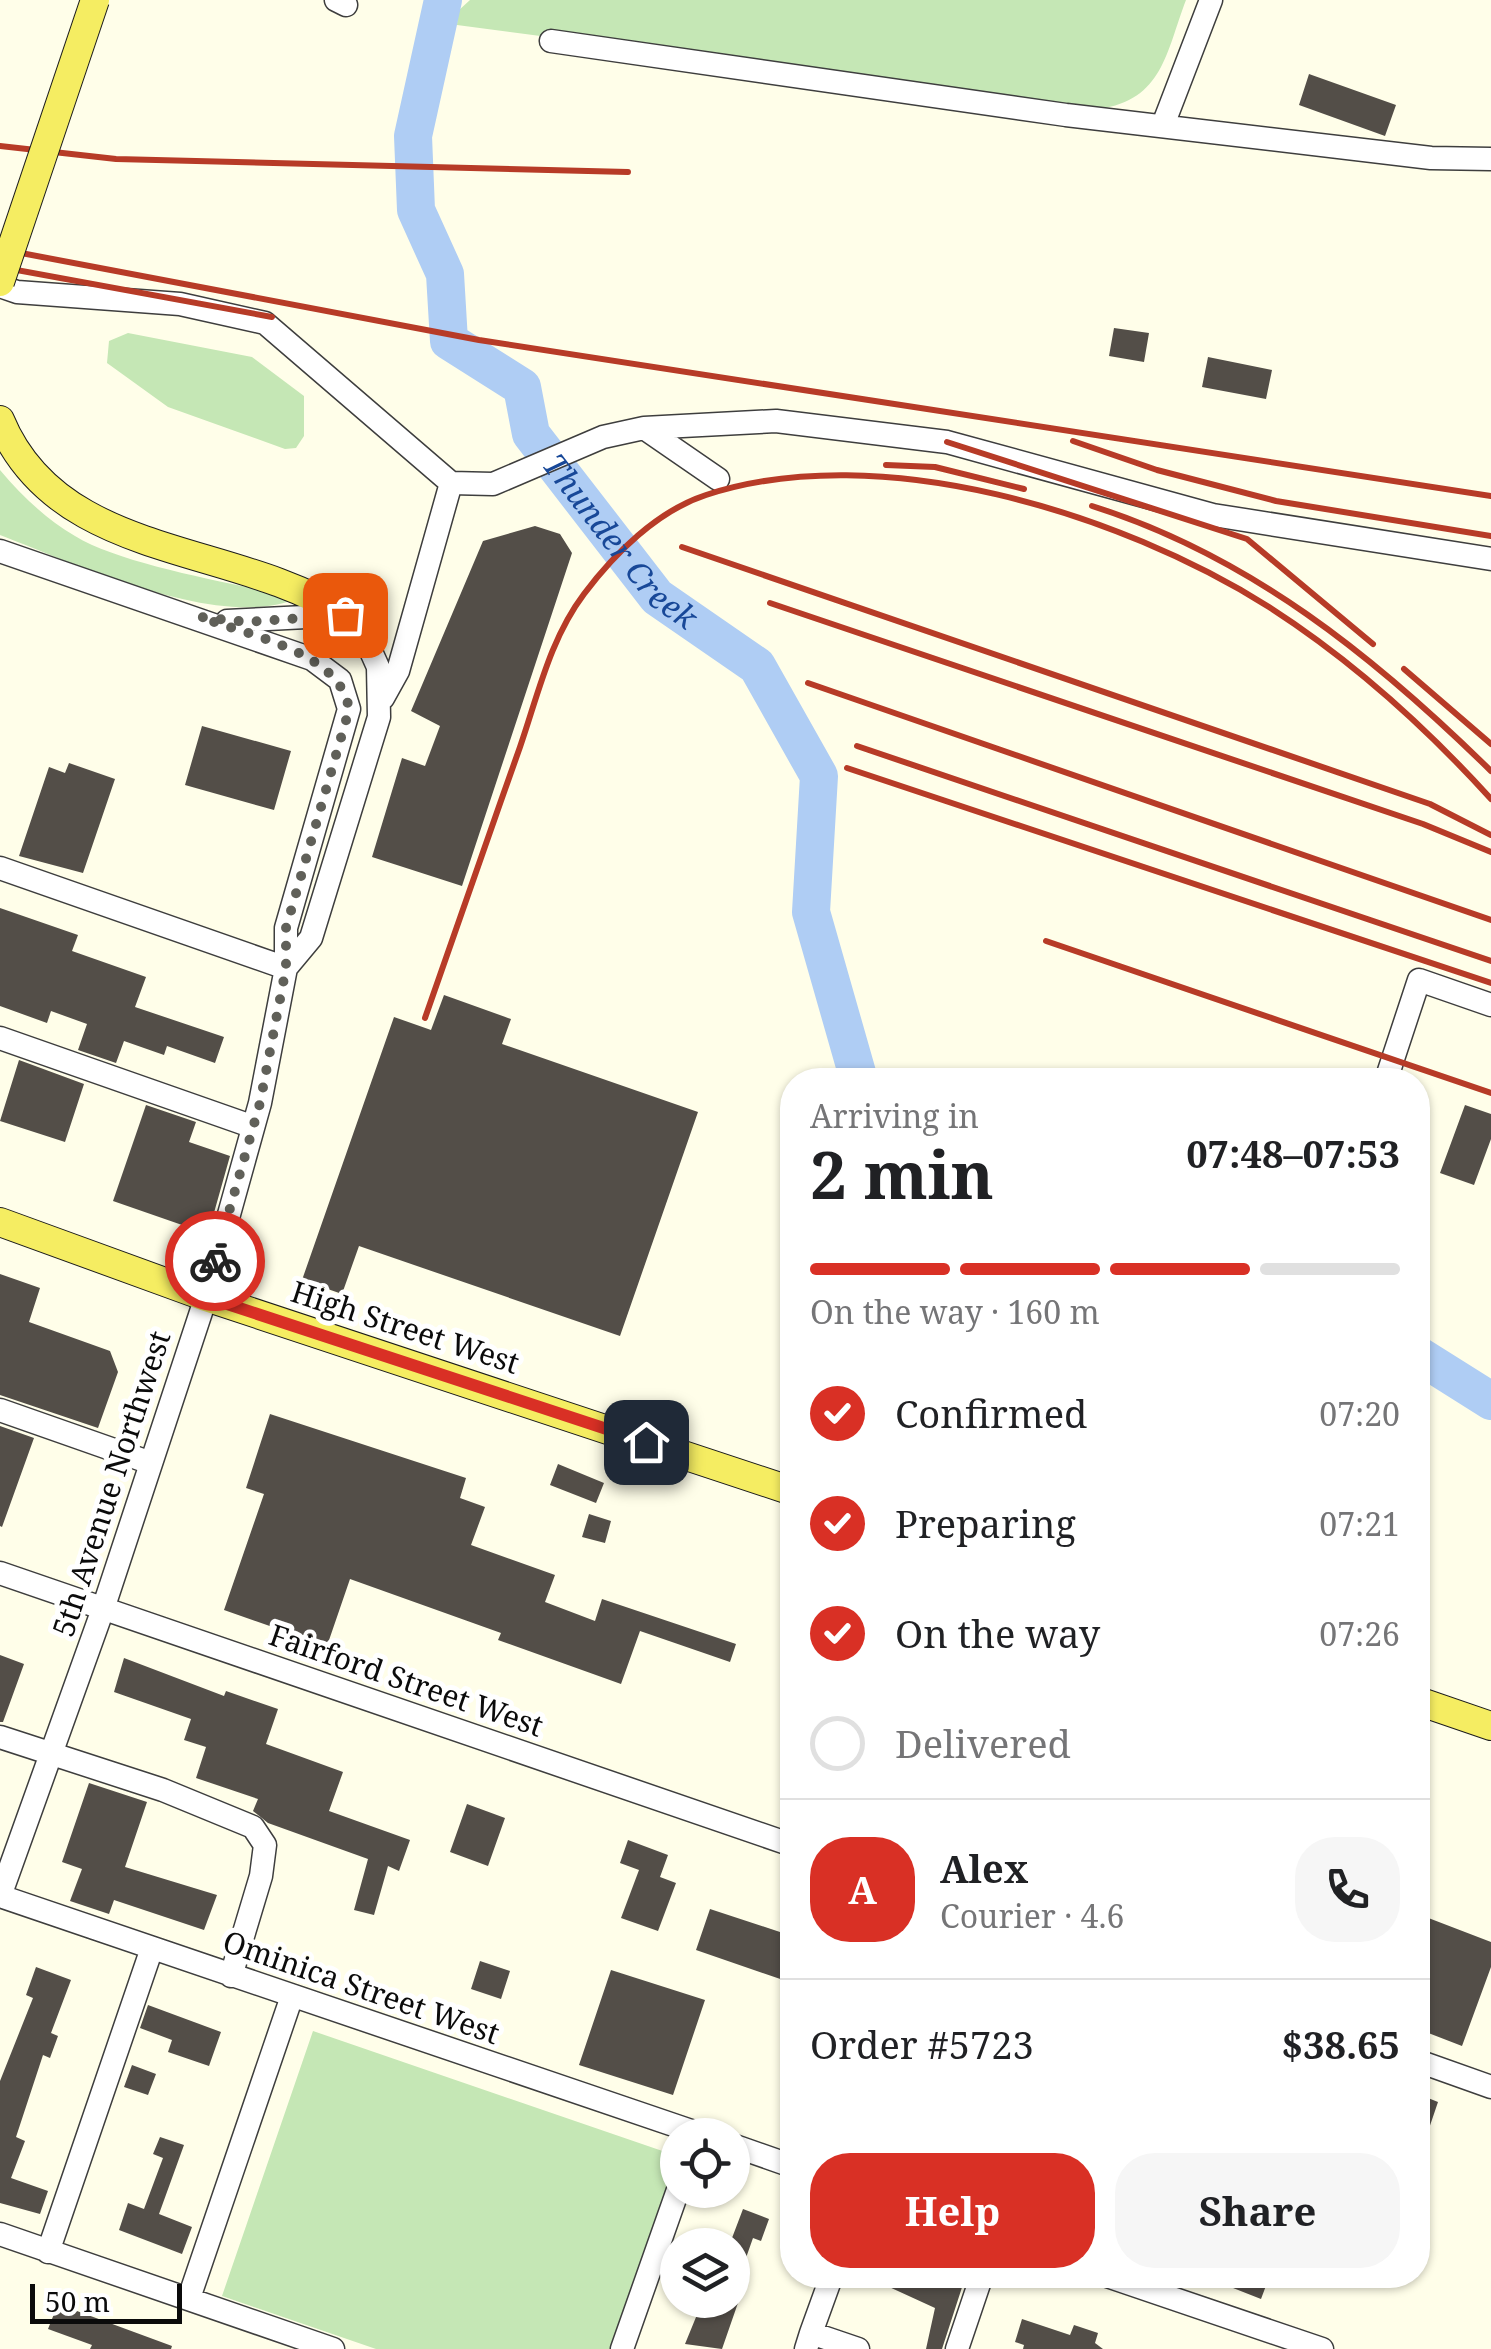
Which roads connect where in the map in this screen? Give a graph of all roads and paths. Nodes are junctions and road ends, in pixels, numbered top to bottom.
1 (95, 0) edge
2 (1211, 0) edge
3 (551, 41) dead end
4 (1163, 126) junction
5 (1491, 159) edge
6 (0, 284) edge
7 (0, 420) edge
8 (644, 428) junction
9 (718, 478) dead end
10 (451, 483) junction
11 (0, 551) edge
12 (1491, 559) edge
13 (345, 615) junction
14 (200, 617) junction
15 (381, 703) junction
16 (0, 868) edge
17 (286, 968) junction
18 (1491, 1005) edge
19 (0, 1038) edge
20 (1390, 1068) edge
21 (251, 1126) junction
22 (0, 1222) edge
23 (206, 1297) junction
24 (0, 1410) edge
25 (152, 1464) junction
26 (780, 1487) edge
27 (0, 1573) edge
28 (103, 1609) junction
29 (1430, 1705) edge
30 (1491, 1726) edge
31 (0, 1737) edge
32 (52, 1755) junction
33 (780, 1841) edge
34 (0, 1896) edge
35 (152, 1948) junction
36 (230, 1976) junction
37 (292, 1996) junction
38 (1430, 2065) edge
39 (1491, 2087) edge
40 (660, 2120) edge
41 (750, 2151) edge
42 (780, 2162) edge
43 (672, 2208) edge
44 (0, 2234) edge
45 (48, 2252) junction
46 (827, 2288) edge
47 (978, 2288) edge
48 (1142, 2288) edge
49 (188, 2298) junction
50 (808, 2341) edge
51 (333, 2349) edge
52 (622, 2349) edge
53 (858, 2349) edge
54 (957, 2349) edge
55 (1322, 2349) edge

1 - 6 main road, bridge
2 - 4 street
3 - 4 street
4 - 5 street
6 - 10 street
7 - 13 main road
8 - 9 street
8 - 10 street
8 - 12 street
10 - 15 street
11 - 14 street
13 - 14 street
13 - 15 street, 5th Avenue Northwest
14 - 17 street, 5th Avenue Northwest
15 - 17 street, 5th Avenue Northwest
16 - 17 street
17 - 21 street, 5th Avenue Northwest
18 - 20 street
19 - 21 street
21 - 23 street, 5th Avenue Northwest
22 - 23 main road, High Street West
23 - 25 street, 5th Avenue Northwest
23 - 26 main road, High Street West
24 - 25 street
25 - 28 street, 5th Avenue Northwest
27 - 28 street, Fairford Street West
28 - 32 street, 5th Avenue Northwest
28 - 33 street, Fairford Street West
29 - 30 main road
31 - 32 street
32 - 34 street, 5th Avenue Northwest
32 - 36 street
34 - 35 street, Ominica Street West
35 - 36 street, Ominica Street West
35 - 45 street
36 - 37 street, Ominica Street West
37 - 40 street, Ominica Street West
37 - 49 street
38 - 39 street
41 - 42 street
43 - 52 street
44 - 45 street
45 - 49 street
46 - 50 street
47 - 54 street
48 - 55 street
49 - 51 street
50 - 53 street

